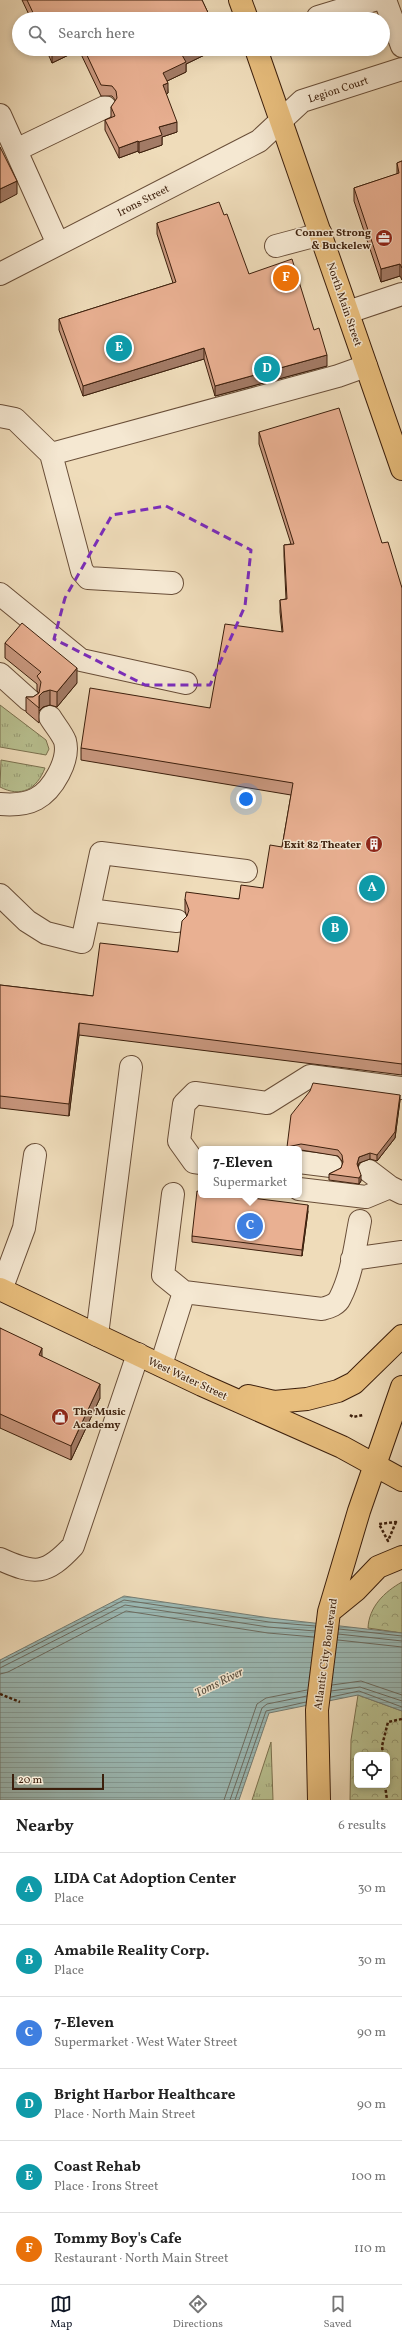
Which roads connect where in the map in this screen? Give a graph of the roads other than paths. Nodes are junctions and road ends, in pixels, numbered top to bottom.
1 (240, 0) edge
2 (374, 0) edge
3 (385, 0) edge
4 (244, 12) edge
5 (334, 12) edge
6 (389, 12) edge
7 (390, 14) edge
8 (402, 46) edge
9 (258, 56) edge
10 (402, 69) edge
11 (105, 107) dead end
12 (0, 115) edge
13 (281, 120) junction
14 (16, 150) junction
15 (321, 234) junction
16 (58, 244) junction
17 (276, 246) dead end
18 (0, 274) edge
19 (402, 294) edge
20 (348, 312) junction
21 (366, 366) junction
22 (0, 416) edge
23 (51, 454) junction
24 (402, 469) edge
25 (172, 583) dead end
26 (0, 594) edge
27 (0, 674) edge
28 (186, 683) dead end
29 (29, 700) edge
30 (50, 717) dead end
31 (0, 804) edge
32 (246, 871) dead end
33 (0, 895) edge
34 (89, 910) junction
35 (177, 921) dead end
36 (131, 1068) dead end
37 (402, 1088) edge
38 (35, 1154) dead end
39 (198, 1163) edge
40 (302, 1163) edge
41 (302, 1176) edge
42 (364, 1177) dead end
43 (302, 1189) edge
44 (396, 1190) edge
45 (173, 1194) dead end
46 (360, 1221) dead end
47 (402, 1252) edge
48 (352, 1259) junction
49 (1, 1289) edge
50 (184, 1292) junction
51 (98, 1335) junction
52 (402, 1336) edge
53 (138, 1354) junction
54 (161, 1365) junction
55 (202, 1385) junction
56 (402, 1387) edge
57 (376, 1466) junction
58 (402, 1480) edge
59 (395, 1549) edge
60 (0, 1559) edge
61 (329, 1612) junction
62 (318, 1800) edge

1 - 4 main road
2 - 5 street
3 - 6 street
7 - 8 street
9 - 13 main road, North Main Street
10 - 13 street, Legion Court
11 - 14 street
12 - 14 street
13 - 15 main road, North Main Street
13 - 16 street, Irons Street
14 - 16 street
15 - 17 street
15 - 20 main road, North Main Street
16 - 18 street, Irons Street
19 - 20 street
20 - 21 main road, North Main Street
21 - 23 street
21 - 24 main road, North Main Street
22 - 23 street
23 - 25 street
26 - 28 street
27 - 29 street
30 - 31 street
32 - 34 street
33 - 34 street
34 - 35 street
36 - 51 street
37 - 39 street
38 - 49 street
40 - 41 street
42 - 44 street
43 - 44 street
45 - 50 street
46 - 48 street
47 - 48 street
48 - 50 street
49 - 51 main road, West Water Street
50 - 54 street
51 - 53 main road, West Water Street
52 - 55 main road
53 - 54 main road, West Water Street
53 - 60 street
54 - 55 main road, West Water Street
55 - 57 main road, West Water Street
56 - 57 main road
57 - 58 main road, West Water Street
57 - 61 main road, Atlantic City Boulevard
59 - 61 main road
61 - 62 main road, Atlantic City Boulevard

